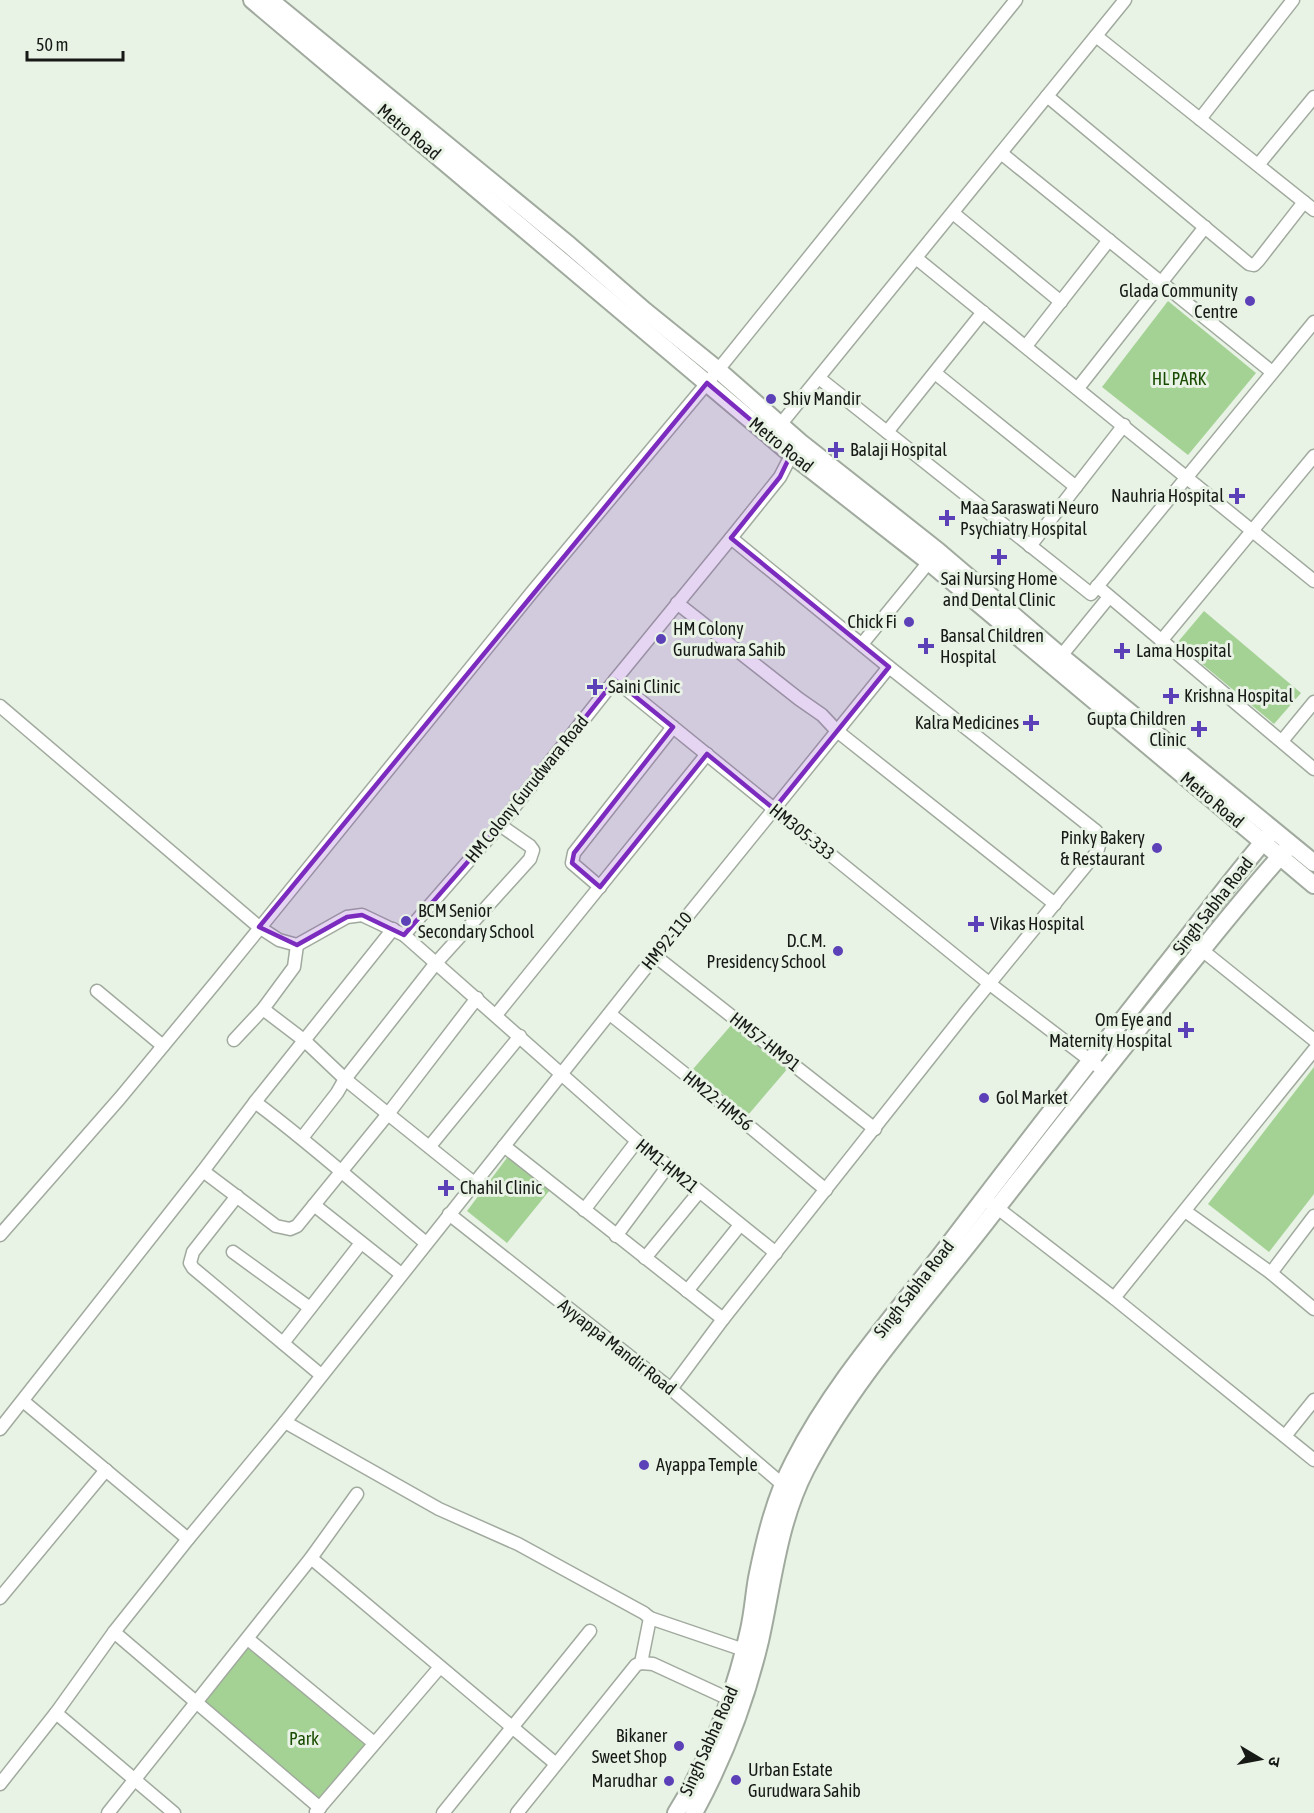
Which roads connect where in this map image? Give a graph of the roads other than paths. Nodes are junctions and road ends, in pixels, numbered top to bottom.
1 (252, 0) edge
2 (270, 0) edge
3 (1016, 0) edge
4 (1125, 0) edge
5 (1288, 2) edge
6 (1096, 36) junction
7 (1047, 96) junction
8 (1314, 97) edge
9 (1200, 119) junction
10 (1001, 153) junction
11 (1258, 165) junction
12 (1309, 206) edge
13 (953, 213) junction
14 (1204, 227) junction
15 (1109, 240) junction
16 (916, 258) junction
17 (1161, 282) junction
18 (1060, 302) junction
19 (983, 312) junction
20 (1313, 324) edge
21 (1026, 346) junction
22 (718, 370) junction
23 (1272, 372) junction
24 (935, 373) junction
25 (819, 378) junction
26 (707, 383) junction
27 (1078, 388) junction
28 (780, 425) junction
29 (1124, 425) junction
30 (887, 432) junction
31 (796, 448) junction
32 (1314, 456) edge
33 (1187, 476) junction
34 (1076, 487) junction
35 (1253, 531) junction
36 (731, 538) junction
37 (1030, 546) junction
38 (933, 557) junction
39 (1314, 581) edge
40 (1097, 586) junction
41 (1109, 597) junction
42 (677, 603) junction
43 (1161, 641) junction
44 (862, 644) junction
45 (1061, 656) junction
46 (889, 667) junction
47 (615, 680) junction
48 (1314, 702) edge
49 (0, 706) edge
50 (673, 727) junction
51 (837, 731) junction
52 (1282, 741) junction
53 (707, 754) junction
54 (1314, 769) edge
55 (774, 809) junction
56 (500, 825) junction
57 (1268, 836) junction
58 (1286, 850) junction
59 (1314, 864) edge
60 (1314, 885) edge
61 (600, 887) junction
62 (1055, 904) junction
63 (260, 927) junction
64 (393, 929) junction
65 (404, 935) junction
66 (1187, 938) junction
67 (297, 945) junction
68 (1203, 949) junction
69 (655, 956) junction
70 (436, 963) junction
71 (990, 984) junction
72 (97, 991) dead end
73 (477, 998) junction
74 (263, 1009) junction
75 (610, 1014) junction
76 (496, 1015) junction
77 (520, 1036) junction
78 (234, 1040) dead end
79 (1314, 1040) edge
80 (305, 1041) junction
81 (163, 1046) junction
82 (1314, 1050) edge
83 (1091, 1060) junction
84 (1104, 1071) junction
85 (561, 1075) junction
86 (345, 1079) junction
87 (255, 1102) junction
88 (388, 1114) junction
89 (875, 1128) junction
90 (302, 1138) junction
91 (637, 1141) junction
92 (430, 1146) junction
93 (504, 1146) junction
94 (668, 1166) junction
95 (203, 1171) junction
96 (340, 1173) junction
97 (474, 1183) junction
98 (826, 1190) junction
99 (699, 1192) junction
100 (237, 1196) junction
101 (990, 1203) junction
102 (314, 1205) junction
103 (584, 1210) junction
104 (1185, 1211) junction
105 (449, 1214) junction
106 (1314, 1216) edge
107 (740, 1225) junction
108 (0, 1235) edge
109 (616, 1236) junction
110 (361, 1243) junction
111 (426, 1243) junction
112 (233, 1251) dead end
113 (776, 1253) junction
114 (645, 1258) junction
115 (1270, 1273) junction
116 (401, 1274) junction
117 (687, 1291) junction
118 (1114, 1298) junction
119 (310, 1308) junction
120 (1314, 1308) edge
121 (723, 1319) junction
122 (283, 1343) junction
123 (321, 1376) junction
124 (671, 1389) junction
125 (1314, 1400) edge
126 (23, 1401) junction
127 (285, 1422) junction
128 (0, 1429) edge
129 (1285, 1436) junction
130 (1314, 1460) edge
131 (106, 1470) junction
132 (782, 1484) junction
133 (357, 1494) dead end
134 (188, 1539) junction
135 (311, 1558) junction
136 (0, 1598) edge
137 (650, 1618) junction
138 (590, 1631) dead end
139 (114, 1632) junction
140 (248, 1639) junction
141 (744, 1650) junction
142 (641, 1663) junction
143 (440, 1667) junction
144 (195, 1702) junction
145 (735, 1702) junction
146 (56, 1713) junction
147 (513, 1728) junction
148 (374, 1743) junction
149 (556, 1764) junction
150 (135, 1781) junction
151 (0, 1784) edge
152 (318, 1810) edge
153 (108, 1813) edge
154 (174, 1813) edge
155 (443, 1813) edge
156 (517, 1813) edge
157 (676, 1813) edge
158 (694, 1813) edge

1 - 26 street, Metro Road
2 - 22 street, Metro Road
3 - 22 street
4 - 6 street
5 - 9 street
6 - 7 street
6 - 9 street
7 - 10 street
7 - 14 street
8 - 11 street
9 - 11 street
10 - 13 street
10 - 15 street
11 - 12 street
12 - 14 street
13 - 16 street
13 - 18 street
14 - 17 street
15 - 17 street
15 - 18 street
16 - 19 street
16 - 25 street
17 - 23 street
17 - 27 street
18 - 21 street
19 - 21 street
19 - 24 street
20 - 23 street
21 - 27 street
22 - 26 street
22 - 28 street, Metro Road
23 - 33 street
24 - 30 street
24 - 34 street
25 - 28 street
25 - 30 street
26 - 31 street, Metro Road
26 - 63 street
27 - 29 street
28 - 31 street, Metro Road
29 - 33 street
29 - 34 street
30 - 37 street
31 - 36 street, HM Colony Gurudwara Road
31 - 38 street, Metro Road
32 - 35 street
33 - 35 street
33 - 40 street
34 - 37 street
35 - 39 street
35 - 43 street
36 - 42 street, HM Colony Gurudwara Road
36 - 44 street
37 - 40 street
38 - 44 street
38 - 45 street, Metro Road
38 - 57 street, Metro Road
40 - 41 street
41 - 43 street
41 - 45 street
42 - 47 street, HM Colony Gurudwara Road
42 - 51 street
43 - 52 street
44 - 46 street
45 - 57 street, Metro Road
46 - 51 street, HM92-110
46 - 62 street
47 - 50 street, HM305-333
47 - 56 street, HM Colony Gurudwara Road
48 - 52 street
49 - 63 street
50 - 53 street, HM305-333
50 - 61 street
51 - 55 street, HM92-110
51 - 62 street
52 - 54 street
53 - 55 street, HM305-333
53 - 61 street
55 - 69 street, HM92-110
55 - 71 street, HM305-333
56 - 65 street, HM Colony Gurudwara Road
56 - 70 street
57 - 58 street, Metro Road
57 - 66 street, Singh Sabha Road
58 - 59 street, Metro Road
58 - 60 street, Metro Road
58 - 68 street, Singh Sabha Road
61 - 76 street
62 - 71 street
63 - 67 street
63 - 81 street
64 - 65 street, HM1-HM21
64 - 67 street, HM1-HM21
64 - 80 street
65 - 70 street, HM1-HM21
66 - 68 street
66 - 83 street, Singh Sabha Road
67 - 74 street
68 - 79 street
68 - 84 street, Singh Sabha Road
69 - 75 street, HM92-110
69 - 89 street, HM57-HM91
70 - 73 street, HM1-HM21
70 - 86 street
71 - 83 street, HM305-333
71 - 89 street
72 - 81 street
73 - 76 street, HM1-HM21
73 - 88 street
74 - 78 street
74 - 80 street
75 - 85 street, HM92-110
75 - 98 street, HM22-HM56
76 - 77 street, HM1-HM21
77 - 85 street, HM1-HM21
77 - 92 street
80 - 86 street
80 - 87 street
81 - 108 street
82 - 104 street
83 - 84 street, HM305-333
83 - 101 street, Singh Sabha Road
84 - 101 street, Singh Sabha Road
85 - 91 street, HM1-HM21
85 - 93 street, HM92-110
86 - 88 street
86 - 90 street
87 - 90 street
87 - 95 street
88 - 92 street
88 - 96 street
89 - 98 street
90 - 96 street
91 - 94 street, HM1-HM21
91 - 103 street
92 - 97 street
93 - 97 street, HM92-110
93 - 103 street
94 - 99 street, HM1-HM21
94 - 109 street
95 - 100 street
95 - 126 street
96 - 102 street
96 - 111 street
97 - 105 street, HM92-110
98 - 113 street
99 - 107 street, HM1-HM21
99 - 114 street
100 - 102 street
100 - 122 street
101 - 118 street
101 - 132 street, Singh Sabha Road
101 - 145 street, Singh Sabha Road
102 - 110 street
103 - 109 street
104 - 115 street
104 - 118 street
105 - 111 street, HM92-110
105 - 124 street, Ayyappa Mandir Road
106 - 115 street
107 - 113 street, HM1-HM21
107 - 117 street
109 - 114 street
110 - 116 street
110 - 119 street
111 - 116 street, HM92-110
112 - 119 street
113 - 121 street
114 - 117 street
115 - 120 street
116 - 123 street, HM92-110
117 - 121 street
118 - 129 street
119 - 122 street
121 - 124 street
122 - 123 street
123 - 127 street, HM92-110
124 - 132 street, Ayyappa Mandir Road
125 - 129 street
126 - 128 street
126 - 131 street
127 - 134 street, HM92-110
127 - 137 street
129 - 130 street
131 - 134 street
131 - 136 street
132 - 141 street, Singh Sabha Road
133 - 135 street
134 - 139 street, HM92-110
135 - 140 street
135 - 143 street
137 - 141 street
137 - 142 street
138 - 147 street
139 - 144 street
139 - 146 street, HM92-110
140 - 144 street
140 - 148 street
141 - 145 street, Singh Sabha Road
142 - 145 street
142 - 149 street
143 - 147 street
143 - 148 street
144 - 150 street
144 - 152 street
145 - 157 street, Singh Sabha Road
145 - 158 street, Singh Sabha Road
146 - 150 street
146 - 151 street, HM92-110
147 - 149 street
147 - 155 street
148 - 152 street
149 - 156 street
150 - 153 street
150 - 154 street

